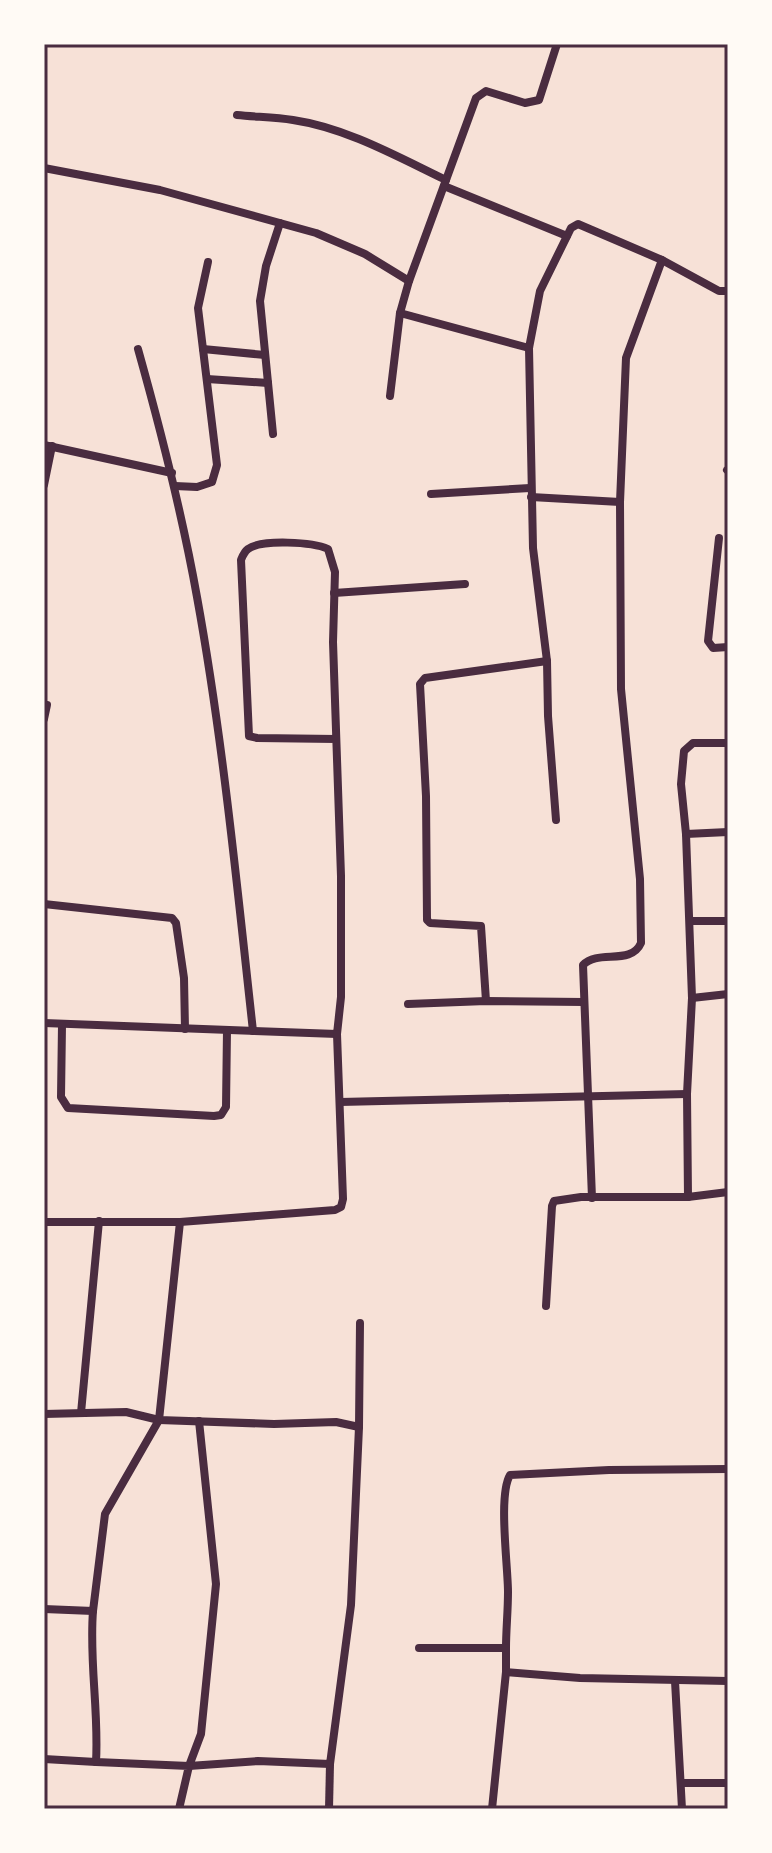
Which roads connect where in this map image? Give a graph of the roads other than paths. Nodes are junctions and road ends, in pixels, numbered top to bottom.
1 (557, 44) edge
2 (237, 115) dead end
3 (44, 168) edge
4 (445, 183) junction
5 (280, 223) junction
6 (567, 236) junction
7 (662, 260) junction
8 (208, 262) dead end
9 (409, 281) junction
10 (728, 291) edge
11 (400, 313) junction
12 (529, 348) junction
13 (138, 349) dead end
14 (203, 349) junction
15 (265, 355) junction
16 (207, 379) junction
17 (268, 383) junction
18 (390, 396) dead end
19 (273, 434) dead end
20 (48, 446) edge
21 (172, 473) junction
22 (44, 485) edge
23 (175, 486) junction
24 (530, 493) junction
25 (431, 494) dead end
26 (620, 502) junction
27 (719, 538) dead end
28 (465, 584) dead end
29 (334, 593) junction
30 (728, 647) edge
31 (547, 661) junction
32 (47, 705) dead end
33 (44, 719) edge
34 (336, 739) junction
35 (728, 743) edge
36 (556, 820) dead end
37 (728, 832) edge
38 (686, 834) junction
39 (44, 904) edge
40 (690, 921) junction
41 (728, 921) edge
42 (728, 994) edge
43 (692, 998) junction
44 (486, 1001) junction
45 (584, 1002) junction
46 (408, 1004) dead end
47 (44, 1023) edge
48 (62, 1025) junction
49 (185, 1029) junction
50 (227, 1030) junction
51 (253, 1031) junction
52 (337, 1034) junction
53 (687, 1094) junction
54 (590, 1096) junction
55 (340, 1102) junction
56 (728, 1192) edge
57 (688, 1197) junction
58 (592, 1198) junction
59 (99, 1221) junction
60 (44, 1222) edge
61 (180, 1222) junction
62 (546, 1306) dead end
63 (360, 1323) dead end
64 (81, 1413) junction
65 (44, 1414) edge
66 (159, 1420) junction
67 (199, 1421) junction
68 (359, 1427) junction
69 (728, 1469) edge
70 (44, 1609) edge
71 (93, 1611) junction
72 (419, 1648) dead end
73 (506, 1648) junction
74 (506, 1672) junction
75 (675, 1681) junction
76 (728, 1681) edge
77 (44, 1759) edge
78 (96, 1762) junction
79 (330, 1764) junction
80 (189, 1766) junction
81 (681, 1783) junction
82 (728, 1783) edge
83 (179, 1809) edge
84 (329, 1809) edge
85 (492, 1809) edge
86 (682, 1809) edge

1 - 4 street
2 - 4 street
3 - 5 street
4 - 6 street
4 - 9 street
5 - 9 street
5 - 15 street
6 - 7 street
6 - 12 street
7 - 10 street
7 - 26 street
8 - 14 street
9 - 11 street
11 - 12 street
11 - 18 street
12 - 24 street
13 - 21 street
14 - 15 street
14 - 16 street
15 - 17 street
16 - 17 street
16 - 23 street
17 - 19 street
20 - 21 street
20 - 22 street
21 - 23 street
23 - 51 street
24 - 25 street
24 - 26 street
24 - 31 street
26 - 45 street
27 - 30 street
28 - 29 street
29 - 34 street
29 - 34 street
31 - 36 street
31 - 44 street
32 - 33 street
34 - 52 street
35 - 38 street
37 - 38 street
38 - 40 street
39 - 49 street
40 - 41 street
40 - 43 street
42 - 43 street
43 - 53 street
44 - 45 street
44 - 46 street
45 - 54 street
47 - 48 street
48 - 49 street
48 - 50 street
49 - 50 street
50 - 51 street
51 - 52 street
52 - 55 street
53 - 54 street
53 - 57 street
54 - 55 street
54 - 58 street
55 - 61 street
56 - 57 street
57 - 58 street
58 - 62 street
59 - 60 street
59 - 61 street
59 - 64 street
61 - 66 street
63 - 68 street
64 - 65 street
64 - 66 street
66 - 67 street
66 - 71 street
67 - 68 street
67 - 80 street
68 - 79 street
69 - 73 street
70 - 71 street
71 - 78 street
72 - 73 street
73 - 74 street
74 - 75 street
74 - 85 street
75 - 76 street
75 - 81 street
77 - 78 street
78 - 80 street
79 - 80 street
79 - 84 street
80 - 83 street
81 - 82 street
81 - 86 street

